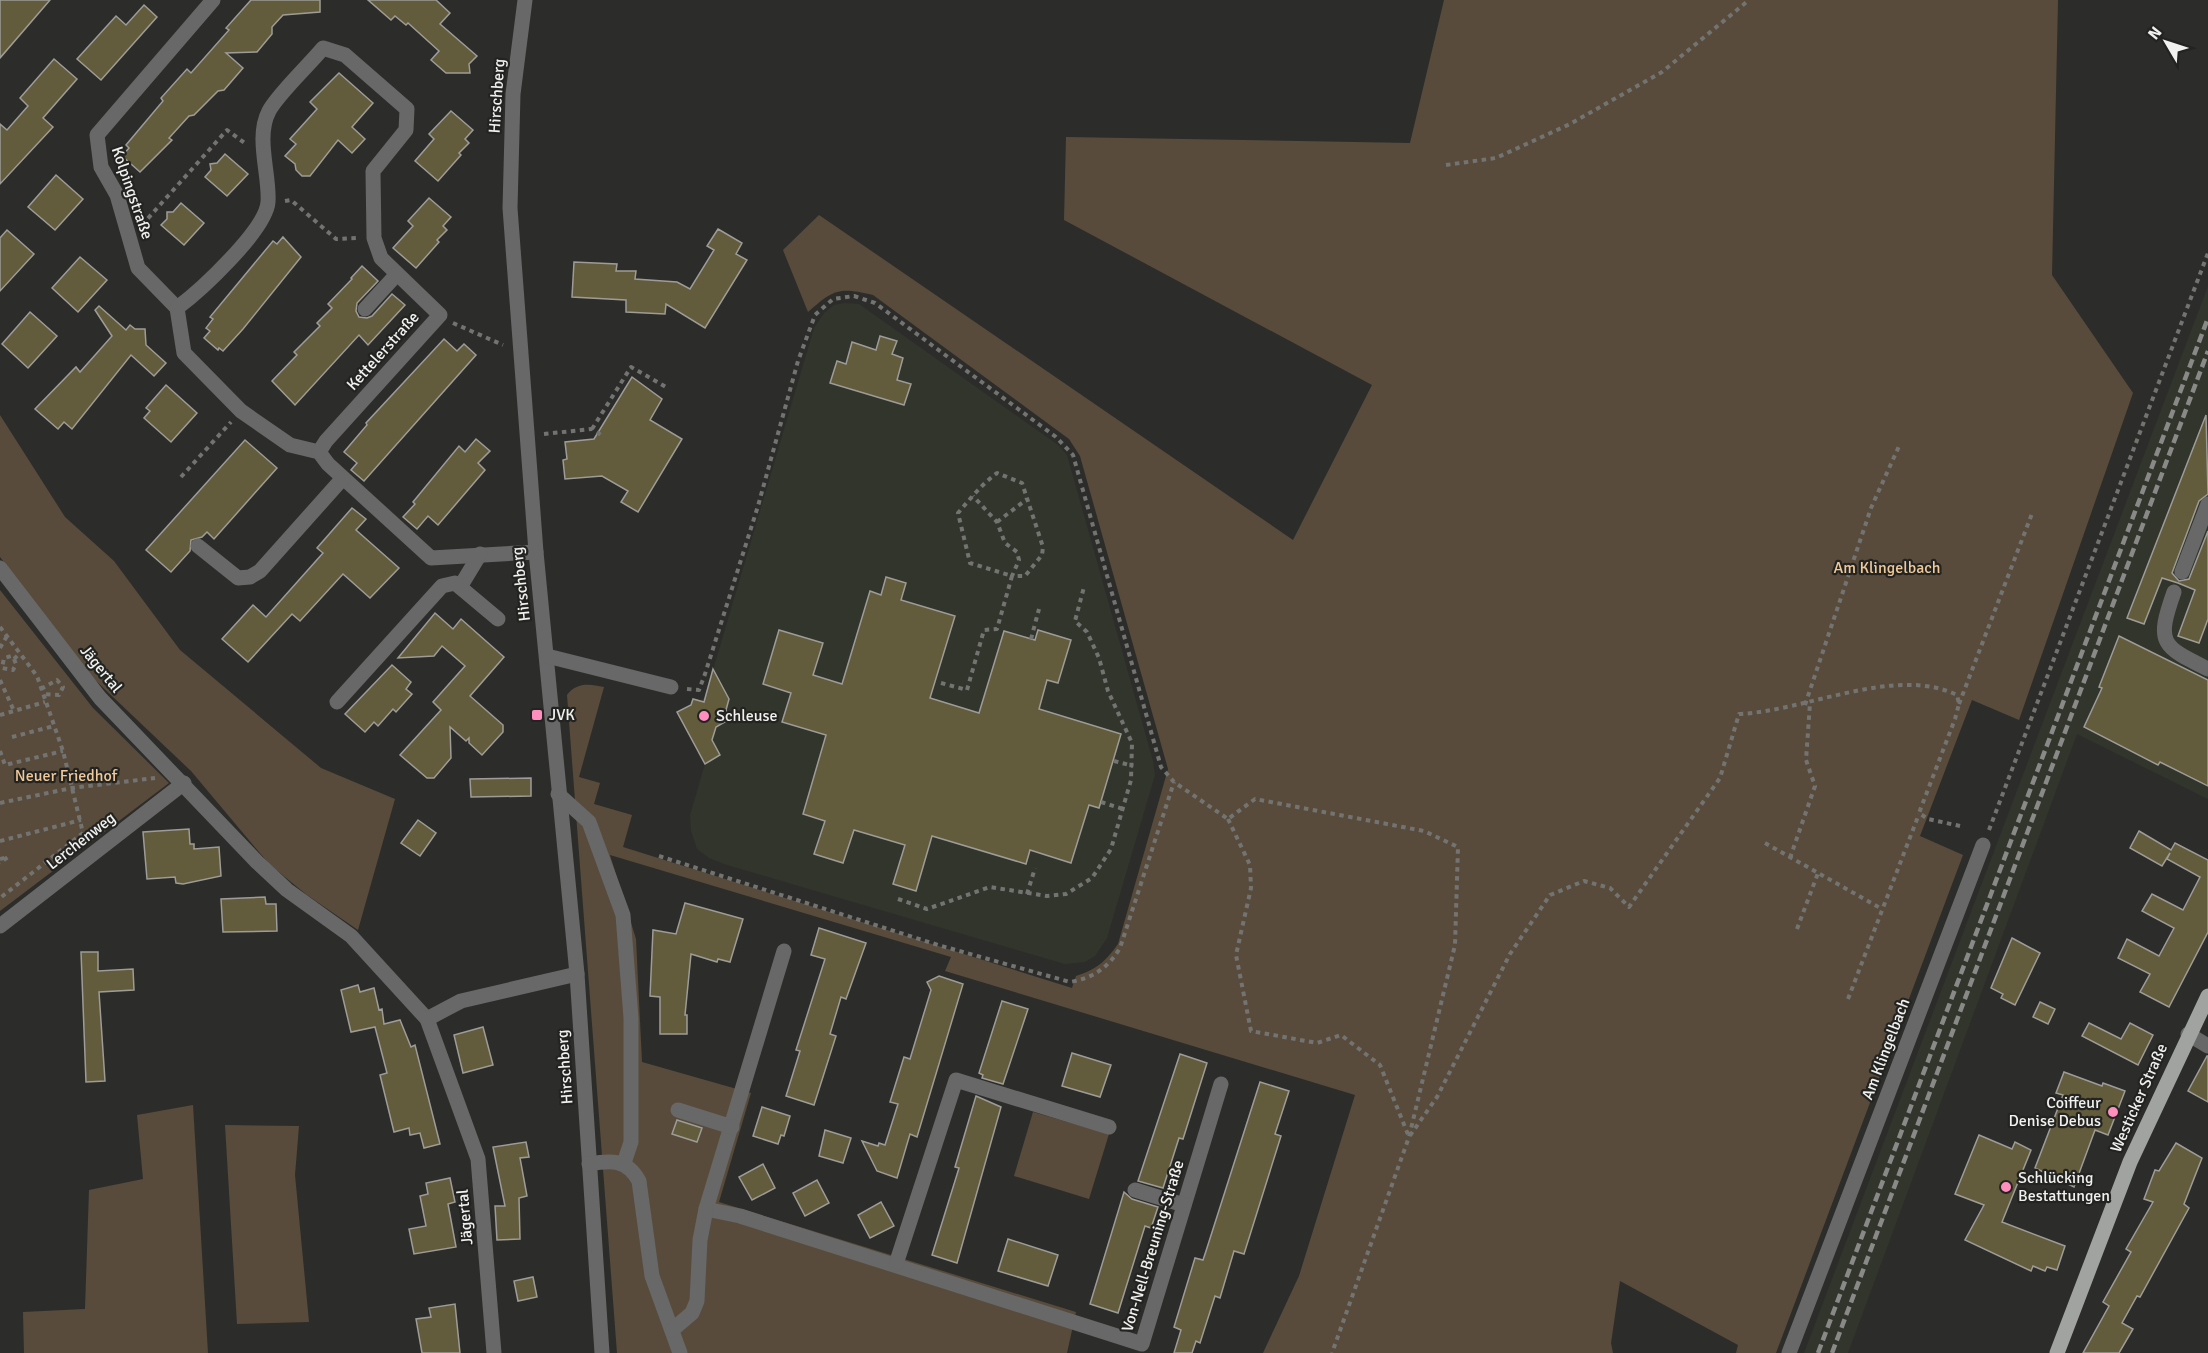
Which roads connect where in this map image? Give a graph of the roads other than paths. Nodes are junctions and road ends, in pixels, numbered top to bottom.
1 (213, 0) edge
2 (525, 0) edge
3 (397, 274) junction
4 (177, 308) junction
5 (365, 309) dead end
6 (319, 452) junction
7 (343, 478) junction
8 (2208, 504) edge
9 (198, 546) dead end
10 (536, 552) junction
11 (480, 554) junction
12 (0, 568) edge
13 (2182, 572) dead end
14 (460, 587) junction
15 (2174, 592) dead end
16 (498, 619) dead end
17 (547, 656) junction
18 (2208, 669) edge
19 (671, 687) road end
20 (337, 702) dead end
21 (180, 780) junction
22 (558, 794) junction
23 (1983, 845) road end
24 (0, 926) edge
25 (784, 951) dead end
26 (577, 974) junction
27 (2208, 996) edge
28 (427, 1019) junction
29 (2188, 1034) junction
30 (2208, 1046) edge
31 (1221, 1084) dead end
32 (678, 1110) dead end
33 (732, 1127) junction
34 (1109, 1127) dead end
35 (624, 1163) junction
36 (589, 1164) junction
37 (1135, 1190) dead end
38 (1184, 1205) junction
39 (706, 1209) junction
40 (896, 1264) junction
41 (672, 1330) junction
42 (493, 1352) edge
43 (602, 1353) edge
44 (680, 1353) edge
45 (1789, 1353) edge
46 (2057, 1353) edge

1 - 4 street, Kolpingstraße
2 - 10 street, Hirschberg
3 - 4 street, Kettelerstraße
3 - 5 street
3 - 6 street, Kettelerstraße
4 - 6 street
6 - 7 street
7 - 9 street
7 - 11 street
8 - 13 street
10 - 11 street
10 - 17 street, Hirschberg
11 - 14 street
12 - 21 street, Jägertal
14 - 16 street
14 - 20 street
15 - 18 street
17 - 19 street
17 - 22 street, Hirschberg
21 - 24 street, Lerchenweg
21 - 28 street, Jägertal
22 - 26 street, Hirschberg
22 - 35 street
23 - 45 street, Am Klingelbach
25 - 33 street
26 - 28 street
26 - 36 street, Hirschberg
27 - 29 main road, Westicker Straße
28 - 42 street, Jägertal
29 - 30 street
29 - 46 main road, Westicker Straße
31 - 38 street, Von-Nell-Breuning-Straße
32 - 33 street
33 - 39 street
34 - 40 street
35 - 36 street
35 - 41 street
36 - 43 street, Hirschberg
37 - 38 street
38 - 40 street, Von-Nell-Breuning-Straße
39 - 40 street, Von-Nell-Breuning-Straße
39 - 41 street
41 - 44 street

